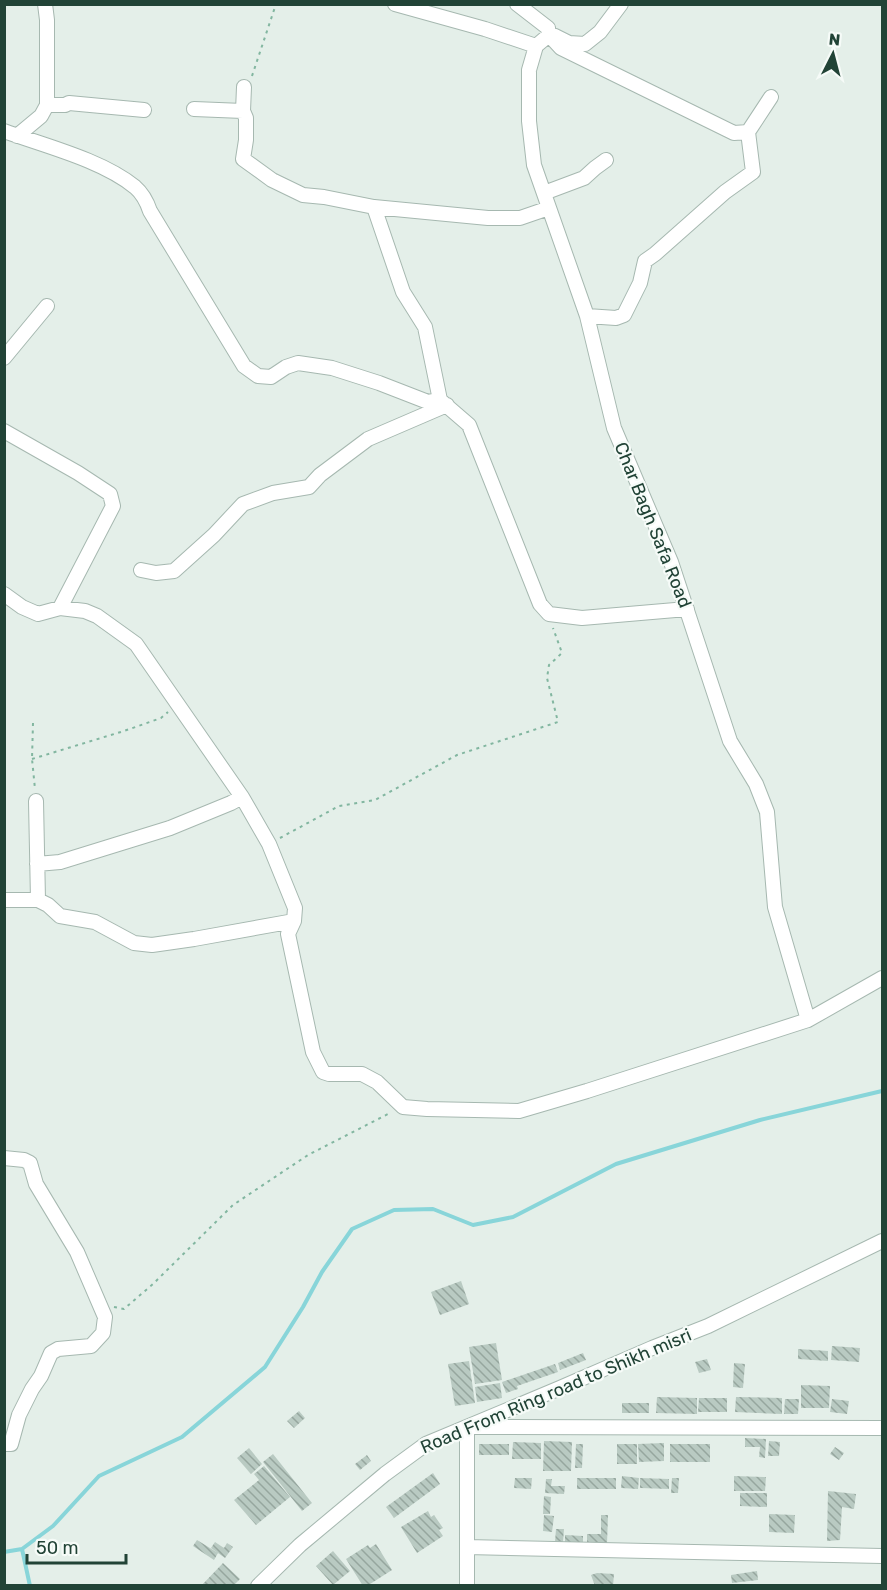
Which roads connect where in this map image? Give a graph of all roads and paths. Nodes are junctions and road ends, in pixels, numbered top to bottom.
1 (45, 4) edge
2 (276, 4) edge
3 (395, 4) edge
4 (517, 4) edge
5 (621, 4) edge
6 (549, 35) junction
7 (536, 46) junction
8 (244, 87) joint
9 (771, 97) dead end
10 (47, 105) junction
11 (194, 109) dead end
12 (144, 110) dead end
13 (243, 111) junction
14 (748, 132) junction
15 (11, 133) edge
16 (606, 160) dead end
17 (544, 193) junction
18 (374, 207) junction
19 (549, 208) junction
20 (47, 306) dead end
21 (587, 316) junction
22 (4, 358) edge
23 (444, 403) junction
24 (4, 431) edge
25 (141, 570) dead end
26 (4, 594) edge
27 (60, 608) junction
28 (687, 609) junction
29 (549, 614) junction
30 (178, 705) junction
31 (33, 723) dead end
32 (32, 759) junction
33 (242, 797) junction
34 (36, 801) joint
35 (269, 844) junction
36 (37, 864) junction
37 (4, 900) edge
38 (38, 900) junction
39 (294, 921) junction
40 (882, 978) edge
41 (808, 1020) junction
42 (403, 1107) junction
43 (4, 1158) edge
44 (882, 1241) edge
45 (114, 1307) dead end
46 (467, 1427) junction
47 (882, 1428) edge
48 (4, 1444) edge
49 (467, 1547) junction
50 (882, 1556) edge
51 (258, 1586) edge
52 (467, 1586) edge

1 - 10 street
2 - 8 path
3 - 7 street
4 - 6 street
5 - 6 street
6 - 7 street
6 - 14 street
7 - 17 street, Char Bagh Safa Road
8 - 13 street
9 - 14 street
10 - 12 street
10 - 15 street
11 - 13 street
13 - 18 street
14 - 21 street
15 - 23 street
16 - 17 street
17 - 19 street, Char Bagh Safa Road
18 - 19 street
18 - 23 street
19 - 21 street, Char Bagh Safa Road
20 - 22 street
21 - 28 street, Char Bagh Safa Road
23 - 25 street
23 - 29 street
24 - 27 street
26 - 27 street
27 - 30 street
28 - 29 street
28 - 41 street, Char Bagh Safa Road
29 - 35 path
30 - 32 path
30 - 33 street
31 - 32 path
32 - 34 path
33 - 35 street
33 - 36 street
34 - 36 street
35 - 39 street
36 - 38 street
37 - 38 street
38 - 39 street
39 - 42 street
40 - 41 street
41 - 42 street
42 - 45 path
43 - 48 street
44 - 46 street, Road From Ring road to Shikh misri
46 - 47 street
46 - 49 street
46 - 51 street, Road From Ring road to Shikh misri
49 - 50 street
49 - 52 street

